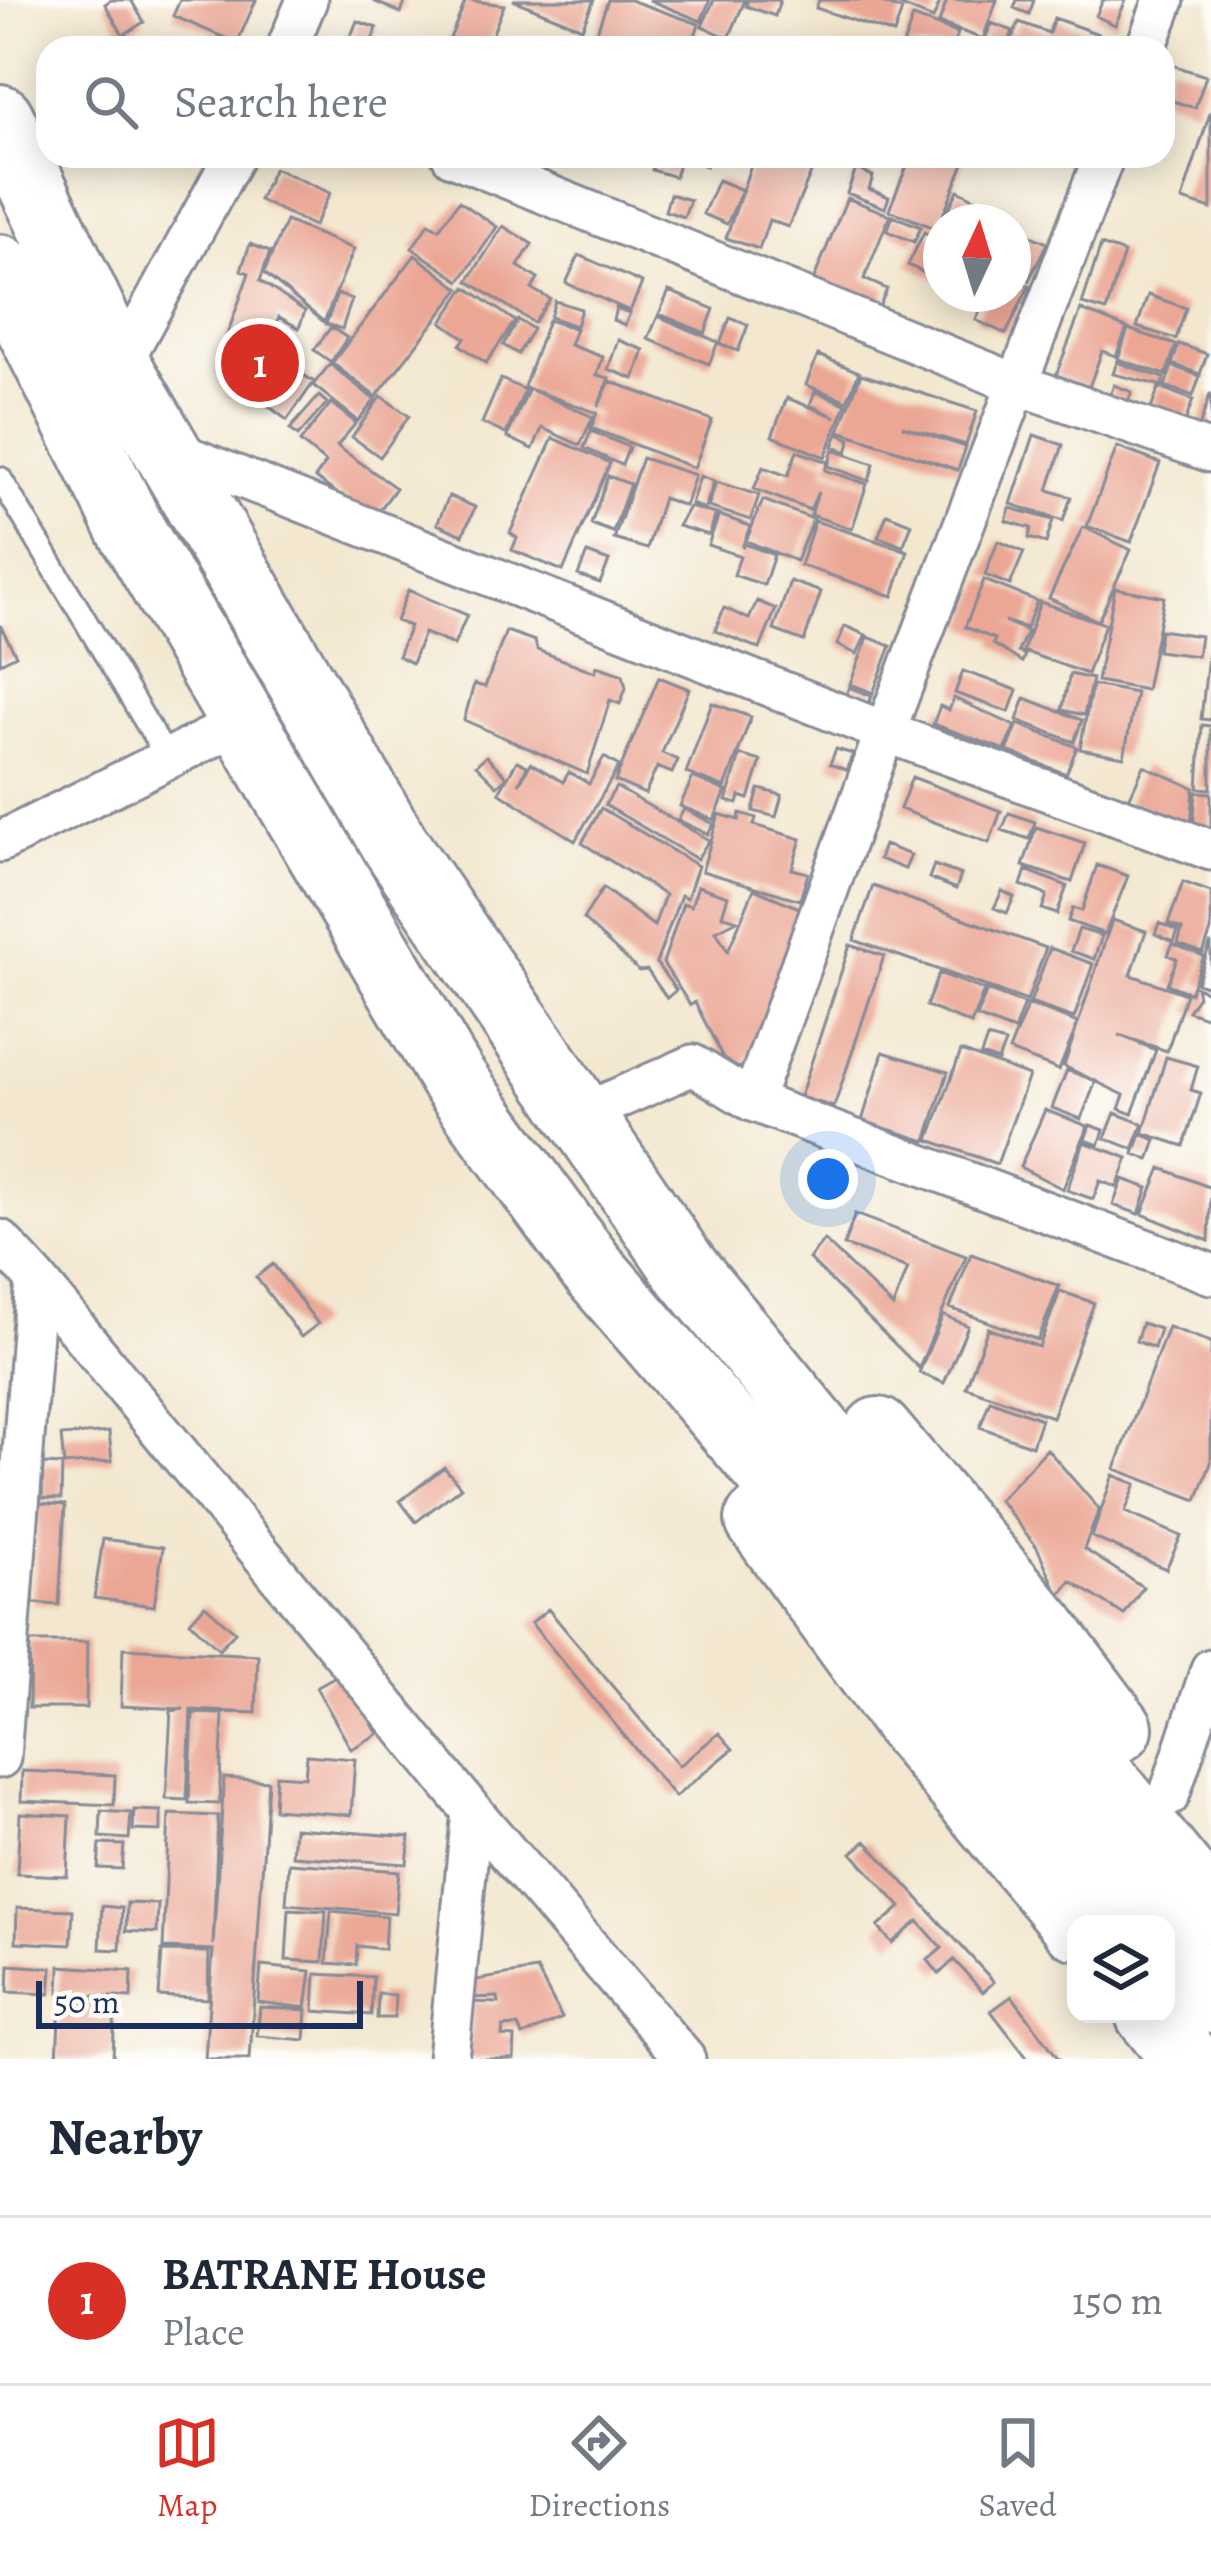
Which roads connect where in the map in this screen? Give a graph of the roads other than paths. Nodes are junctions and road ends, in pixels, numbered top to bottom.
1 (307, 0) edge
2 (1164, 0) edge
3 (292, 36) edge
4 (1150, 36) edge
5 (0, 118) edge
6 (227, 168) edge
7 (482, 168) edge
8 (1099, 168) edge
9 (0, 268) edge
10 (119, 368) junction
11 (1017, 384) junction
12 (171, 450) junction
13 (1211, 452) edge
14 (0, 478) edge
15 (244, 721) junction
16 (885, 732) junction
17 (168, 759) junction
18 (0, 842) edge
19 (1211, 850) edge
20 (752, 1101) junction
21 (578, 1116) junction
22 (0, 1240) edge
23 (684, 1267) junction
24 (591, 1268) junction
25 (1211, 1274) edge
26 (36, 1279) junction
27 (977, 1668) junction
28 (1211, 1669) edge
29 (0, 1759) edge
30 (472, 1811) junction
31 (1190, 1820) edge
32 (1211, 1910) edge
33 (1067, 1915) edge
34 (1142, 1915) edge
35 (1175, 1957) edge
36 (1211, 2000) edge
37 (1156, 2023) edge
38 (448, 2059) edge
39 (686, 2059) edge
40 (1186, 2059) edge

1 - 3 street
2 - 4 street
5 - 10 highway
6 - 10 street
7 - 11 street
8 - 11 street
9 - 15 highway
10 - 12 highway
11 - 13 street
11 - 16 street
12 - 16 street
12 - 21 highway
14 - 17 lane
15 - 17 street
15 - 24 highway
16 - 19 street
16 - 20 street
17 - 18 street
20 - 21 street
20 - 25 street
21 - 23 highway
22 - 26 street
23 - 27 highway
23 - 31 highway
24 - 27 highway
24 - 33 highway
26 - 29 street
26 - 30 street
27 - 32 highway
27 - 34 highway
28 - 31 street
30 - 38 street
30 - 39 street
35 - 36 highway
37 - 40 highway

